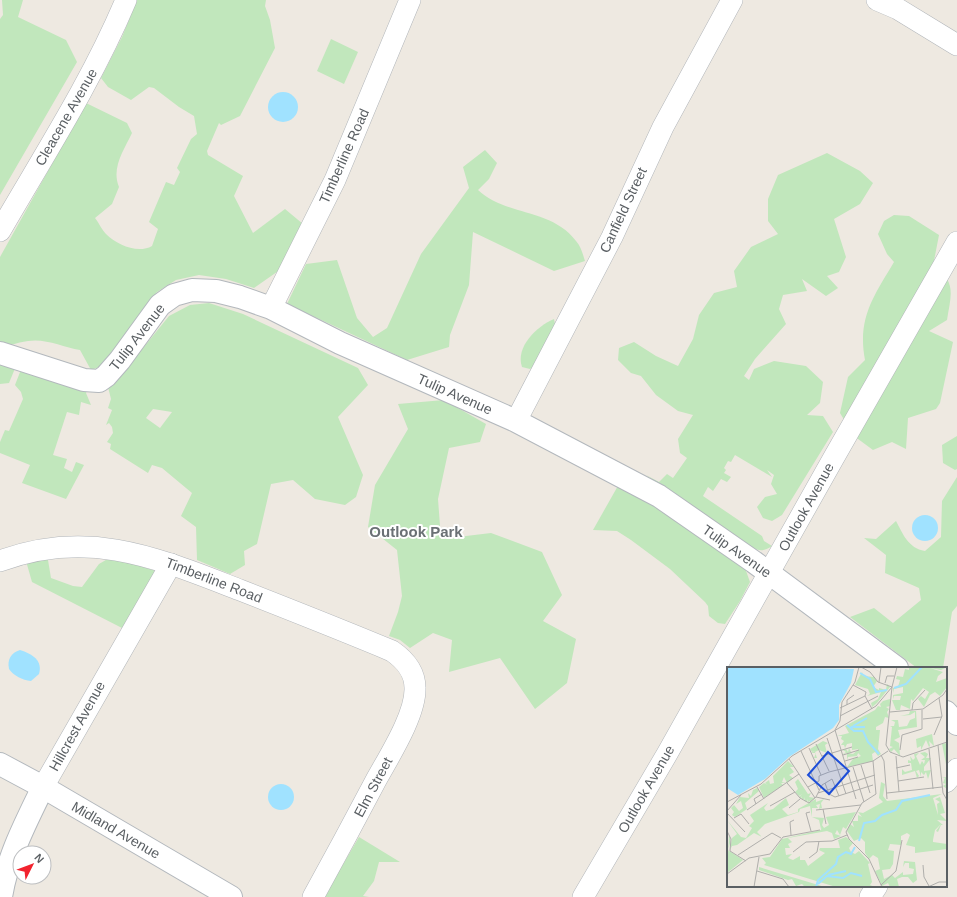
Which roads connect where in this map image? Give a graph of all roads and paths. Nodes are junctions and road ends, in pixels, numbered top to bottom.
1 (126, 0) edge
2 (410, 0) edge
3 (732, 0) edge
4 (878, 0) edge
5 (957, 44) edge
6 (0, 231) edge
7 (957, 242) edge
8 (271, 308) junction
9 (0, 353) edge
10 (516, 421) junction
11 (0, 561) edge
12 (171, 564) junction
13 (769, 573) junction
14 (896, 667) edge
15 (412, 671) joint
16 (947, 713) edge
17 (957, 724) edge
18 (0, 764) edge
19 (957, 769) edge
20 (947, 781) edge
21 (43, 787) junction
22 (876, 887) edge
23 (1, 897) edge
24 (231, 897) edge
25 (313, 897) edge
26 (584, 897) edge
27 (870, 897) edge

1 - 6 street, Cleacene Avenue
2 - 8 street, Timberline Road
3 - 10 street, Canfield Street
4 - 5 street
7 - 13 street, Outlook Avenue
8 - 9 street, Tulip Avenue
8 - 10 street, Tulip Avenue
10 - 13 street, Tulip Avenue
11 - 12 street, Timberline Road
12 - 15 street, Timberline Road
12 - 21 street, Hillcrest Avenue
13 - 14 street, Tulip Avenue
13 - 26 street, Outlook Avenue
15 - 25 street, Elm Street
16 - 17 street
18 - 21 street, Midland Avenue
19 - 20 street
21 - 23 street, Hillcrest Avenue
21 - 24 street, Midland Avenue
22 - 27 street

